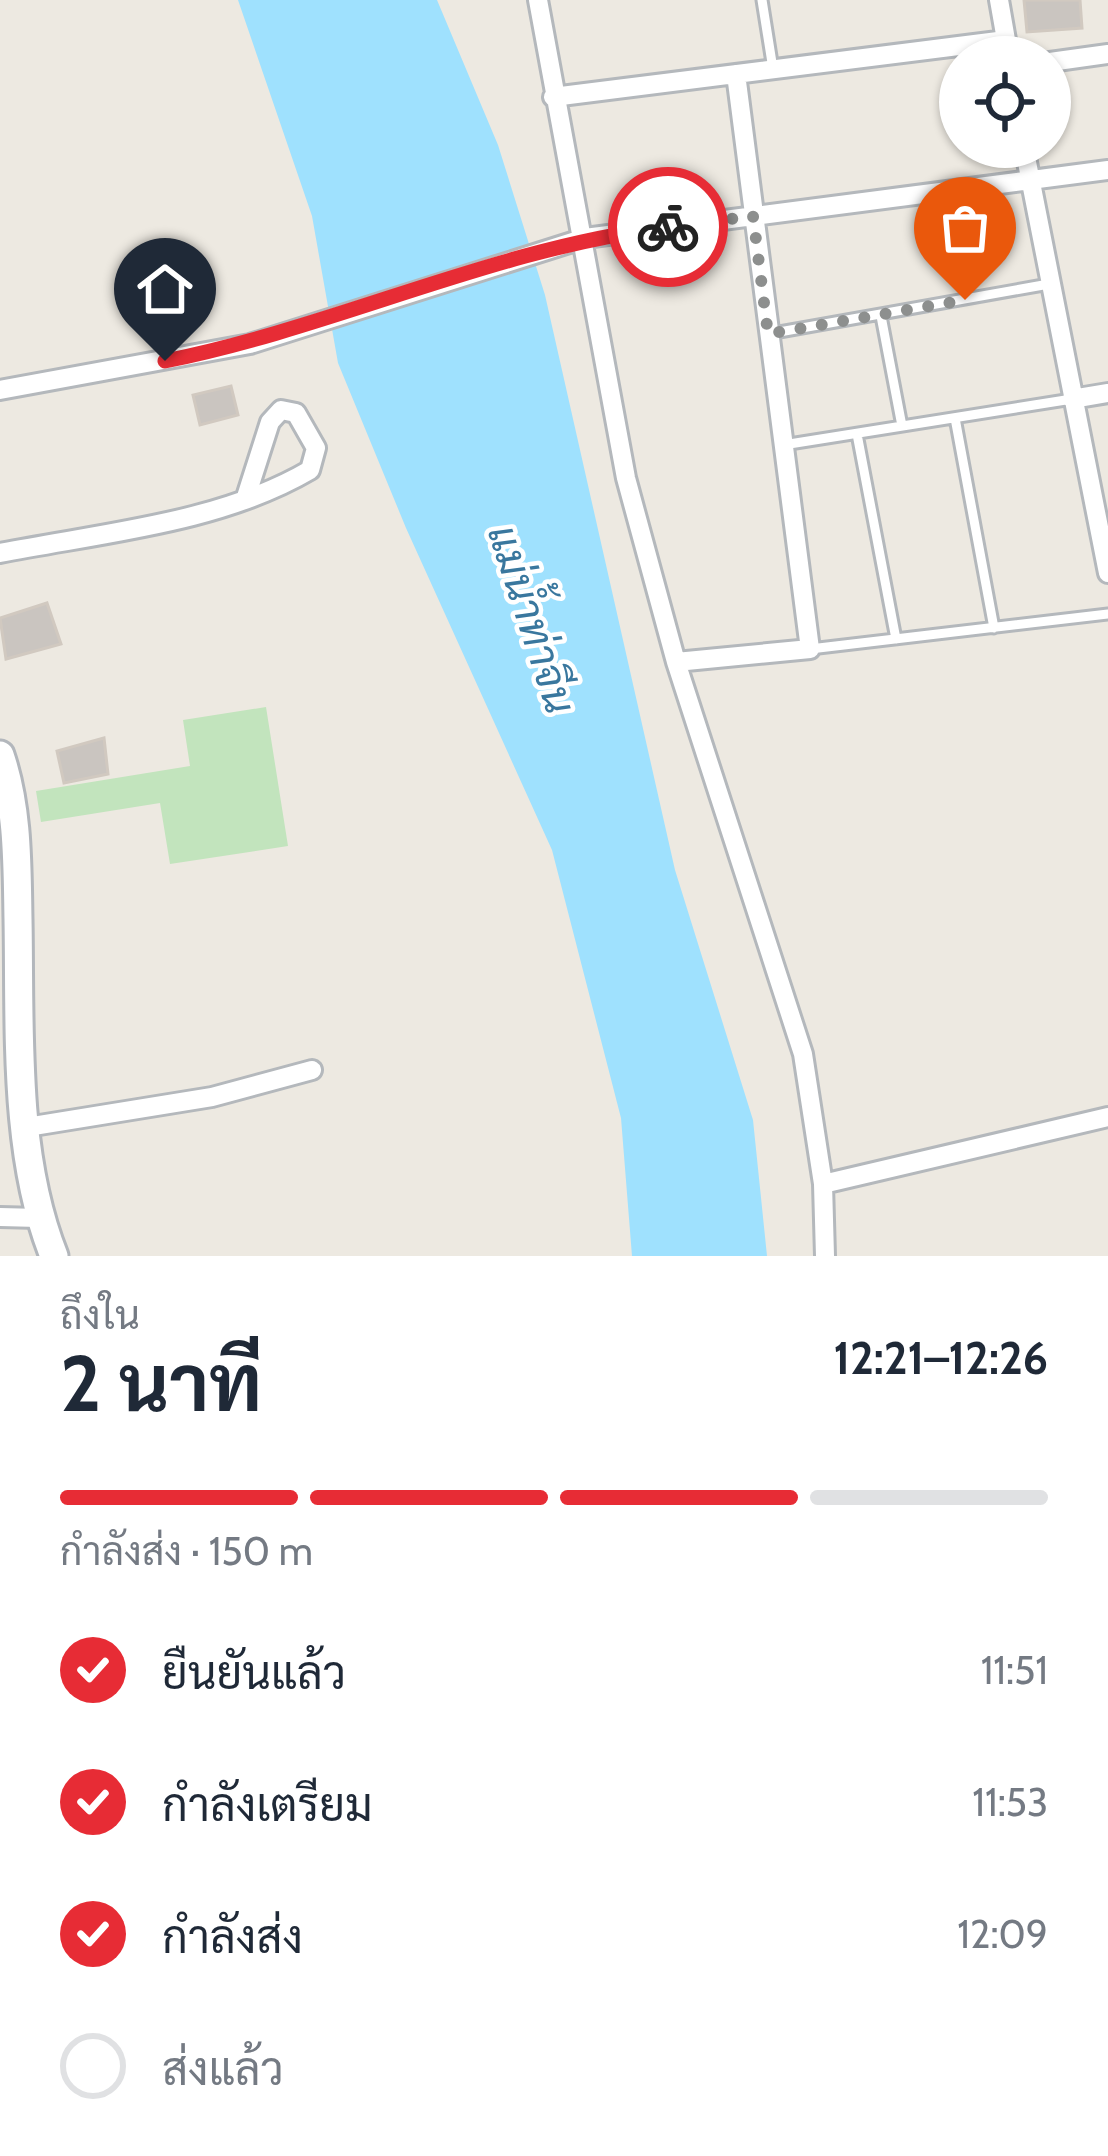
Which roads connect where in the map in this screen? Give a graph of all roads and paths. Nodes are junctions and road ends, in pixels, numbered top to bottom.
1 (538, 0) edge
2 (762, 0) edge
3 (999, 0) edge
4 (1006, 36) edge
5 (939, 54) edge
6 (1108, 54) edge
7 (1071, 59) edge
8 (773, 69) junction
9 (736, 74) junction
10 (553, 97) junction
11 (1028, 168) edge
12 (1108, 170) edge
13 (1030, 178) junction
14 (753, 216) junction
15 (578, 239) junction
16 (1049, 284) junction
17 (880, 316) junction
18 (768, 334) junction
19 (0, 390) edge
20 (1108, 393) edge
21 (1072, 399) junction
22 (955, 418) junction
23 (902, 426) junction
24 (856, 434) junction
25 (783, 445) junction
26 (246, 497) junction
27 (1102, 514) edge
28 (0, 553) edge
29 (1108, 573) edge
30 (1108, 614) edge
31 (994, 628) junction
32 (896, 640) junction
33 (810, 649) junction
34 (676, 662) junction
35 (0, 755) edge
36 (312, 1070) dead end
37 (1108, 1117) edge
38 (27, 1127) junction
39 (823, 1184) junction
40 (0, 1217) edge
41 (39, 1218) junction
42 (54, 1256) edge
43 (825, 1256) edge

1 - 10 street
2 - 8 lane
3 - 4 street
5 - 8 street
6 - 7 street
8 - 9 street
9 - 10 street
9 - 14 street
10 - 15 street
11 - 13 street
12 - 13 street
13 - 14 street
13 - 16 street
14 - 15 street
14 - 18 street
15 - 19 street
15 - 34 street
16 - 17 lane
16 - 21 street
17 - 18 lane
17 - 23 lane
18 - 25 street
20 - 21 street
21 - 22 lane
21 - 27 street
22 - 23 lane
22 - 31 lane
23 - 24 lane
24 - 25 lane
24 - 32 lane
25 - 33 street
26 - 26 street
26 - 28 street
27 - 29 street
30 - 31 lane
31 - 32 lane
32 - 33 lane
33 - 34 street
34 - 39 street
35 - 38 main road
36 - 38 street
37 - 39 street
38 - 41 main road
39 - 43 street
40 - 41 street
41 - 42 main road

